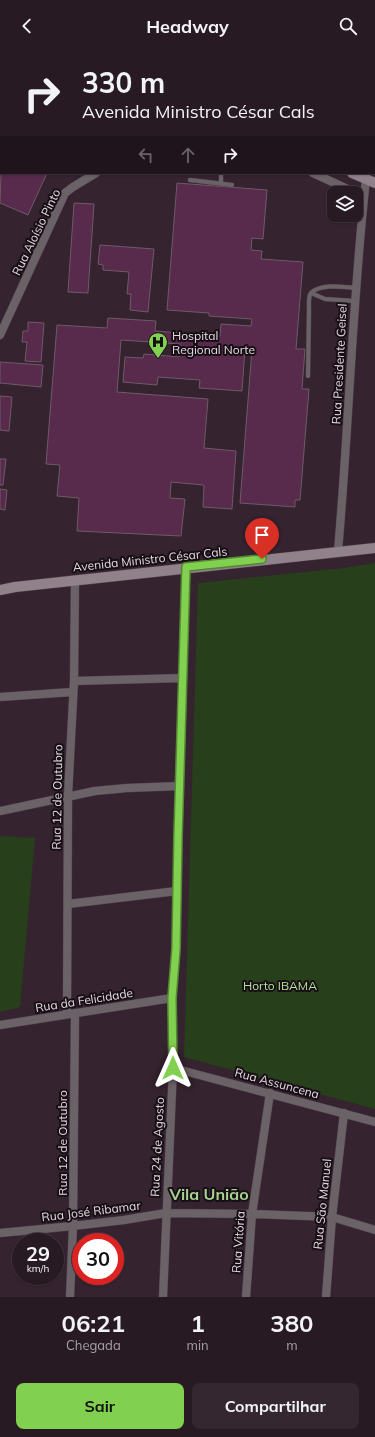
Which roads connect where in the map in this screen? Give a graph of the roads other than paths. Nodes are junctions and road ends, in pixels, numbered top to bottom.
1 (94, 174) edge
2 (221, 174) edge
3 (315, 174) edge
4 (354, 174) edge
5 (190, 180) dead end
6 (370, 181) edge
7 (221, 184) junction
8 (232, 185) dead end
9 (341, 186) edge
10 (364, 197) joint
11 (356, 288) junction
12 (311, 293) junction
13 (355, 301) junction
14 (0, 335) edge
15 (308, 376) dead end
16 (375, 548) edge
17 (338, 551) junction
18 (186, 567) junction
19 (75, 580) junction
20 (0, 590) edge
21 (183, 678) junction
22 (74, 681) junction
23 (72, 692) junction
24 (0, 697) edge
25 (180, 786) junction
26 (68, 796) junction
27 (0, 811) edge
28 (177, 891) junction
29 (68, 904) junction
30 (172, 998) junction
31 (71, 1014) junction
32 (0, 1025) edge
33 (173, 1068) junction
34 (270, 1093) junction
35 (344, 1114) junction
36 (375, 1122) edge
37 (166, 1213) junction
38 (252, 1214) junction
39 (332, 1217) junction
40 (73, 1226) junction
41 (375, 1230) edge
42 (0, 1233) edge
43 (70, 1297) edge
44 (163, 1297) edge
45 (246, 1297) edge
46 (326, 1297) edge

1 - 14 street, Rua Aloísio Pinto
2 - 7 lane
3 - 9 street
4 - 6 main road
5 - 7 lane
6 - 10 street, Rua Presidente Geisel
7 - 8 lane
10 - 11 street, Rua Presidente Geisel
11 - 12 lane
11 - 13 street, Rua Presidente Geisel
12 - 13 lane
12 - 15 lane
13 - 17 street, Rua Presidente Geisel
16 - 17 main road, Avenida Ministro César Cals
17 - 18 main road, Avenida Ministro César Cals
18 - 19 main road, Avenida Ministro César Cals
18 - 21 street, Rua 24 de Agosto
19 - 20 main road, Avenida Ministro César Cals
19 - 22 street, Rua 12 de Outubro
21 - 22 street
21 - 25 street, Rua 24 de Agosto
22 - 23 street, Rua 12 de Outubro
23 - 24 street
23 - 26 street, Rua 12 de Outubro
25 - 26 street
25 - 28 street, Rua 24 de Agosto
26 - 27 street
26 - 29 street, Rua 12 de Outubro
28 - 29 street
28 - 30 street, Rua 24 de Agosto
29 - 31 street, Rua 12 de Outubro
30 - 31 street, Rua da Felicidade
30 - 33 street, Rua 24 de Agosto
31 - 32 street, Rua da Felicidade
31 - 40 street, Rua 12 de Outubro
33 - 34 street, Rua Assuncena
33 - 37 street, Rua 24 de Agosto
34 - 35 street, Rua Assuncena
34 - 38 street, Rua Vitória
35 - 36 street, Rua Assuncena
35 - 39 street, Rua São Manuel
37 - 38 street, Rua José Ribamar
37 - 40 street, Rua José Ribamar
37 - 44 street, Rua 24 de Agosto
38 - 39 street, Rua José Ribamar
38 - 45 street, Rua Vitória
39 - 41 street, Rua José Ribamar
39 - 46 street, Rua São Manuel
40 - 42 street, Rua José Ribamar
40 - 43 street, Rua 12 de Outubro

